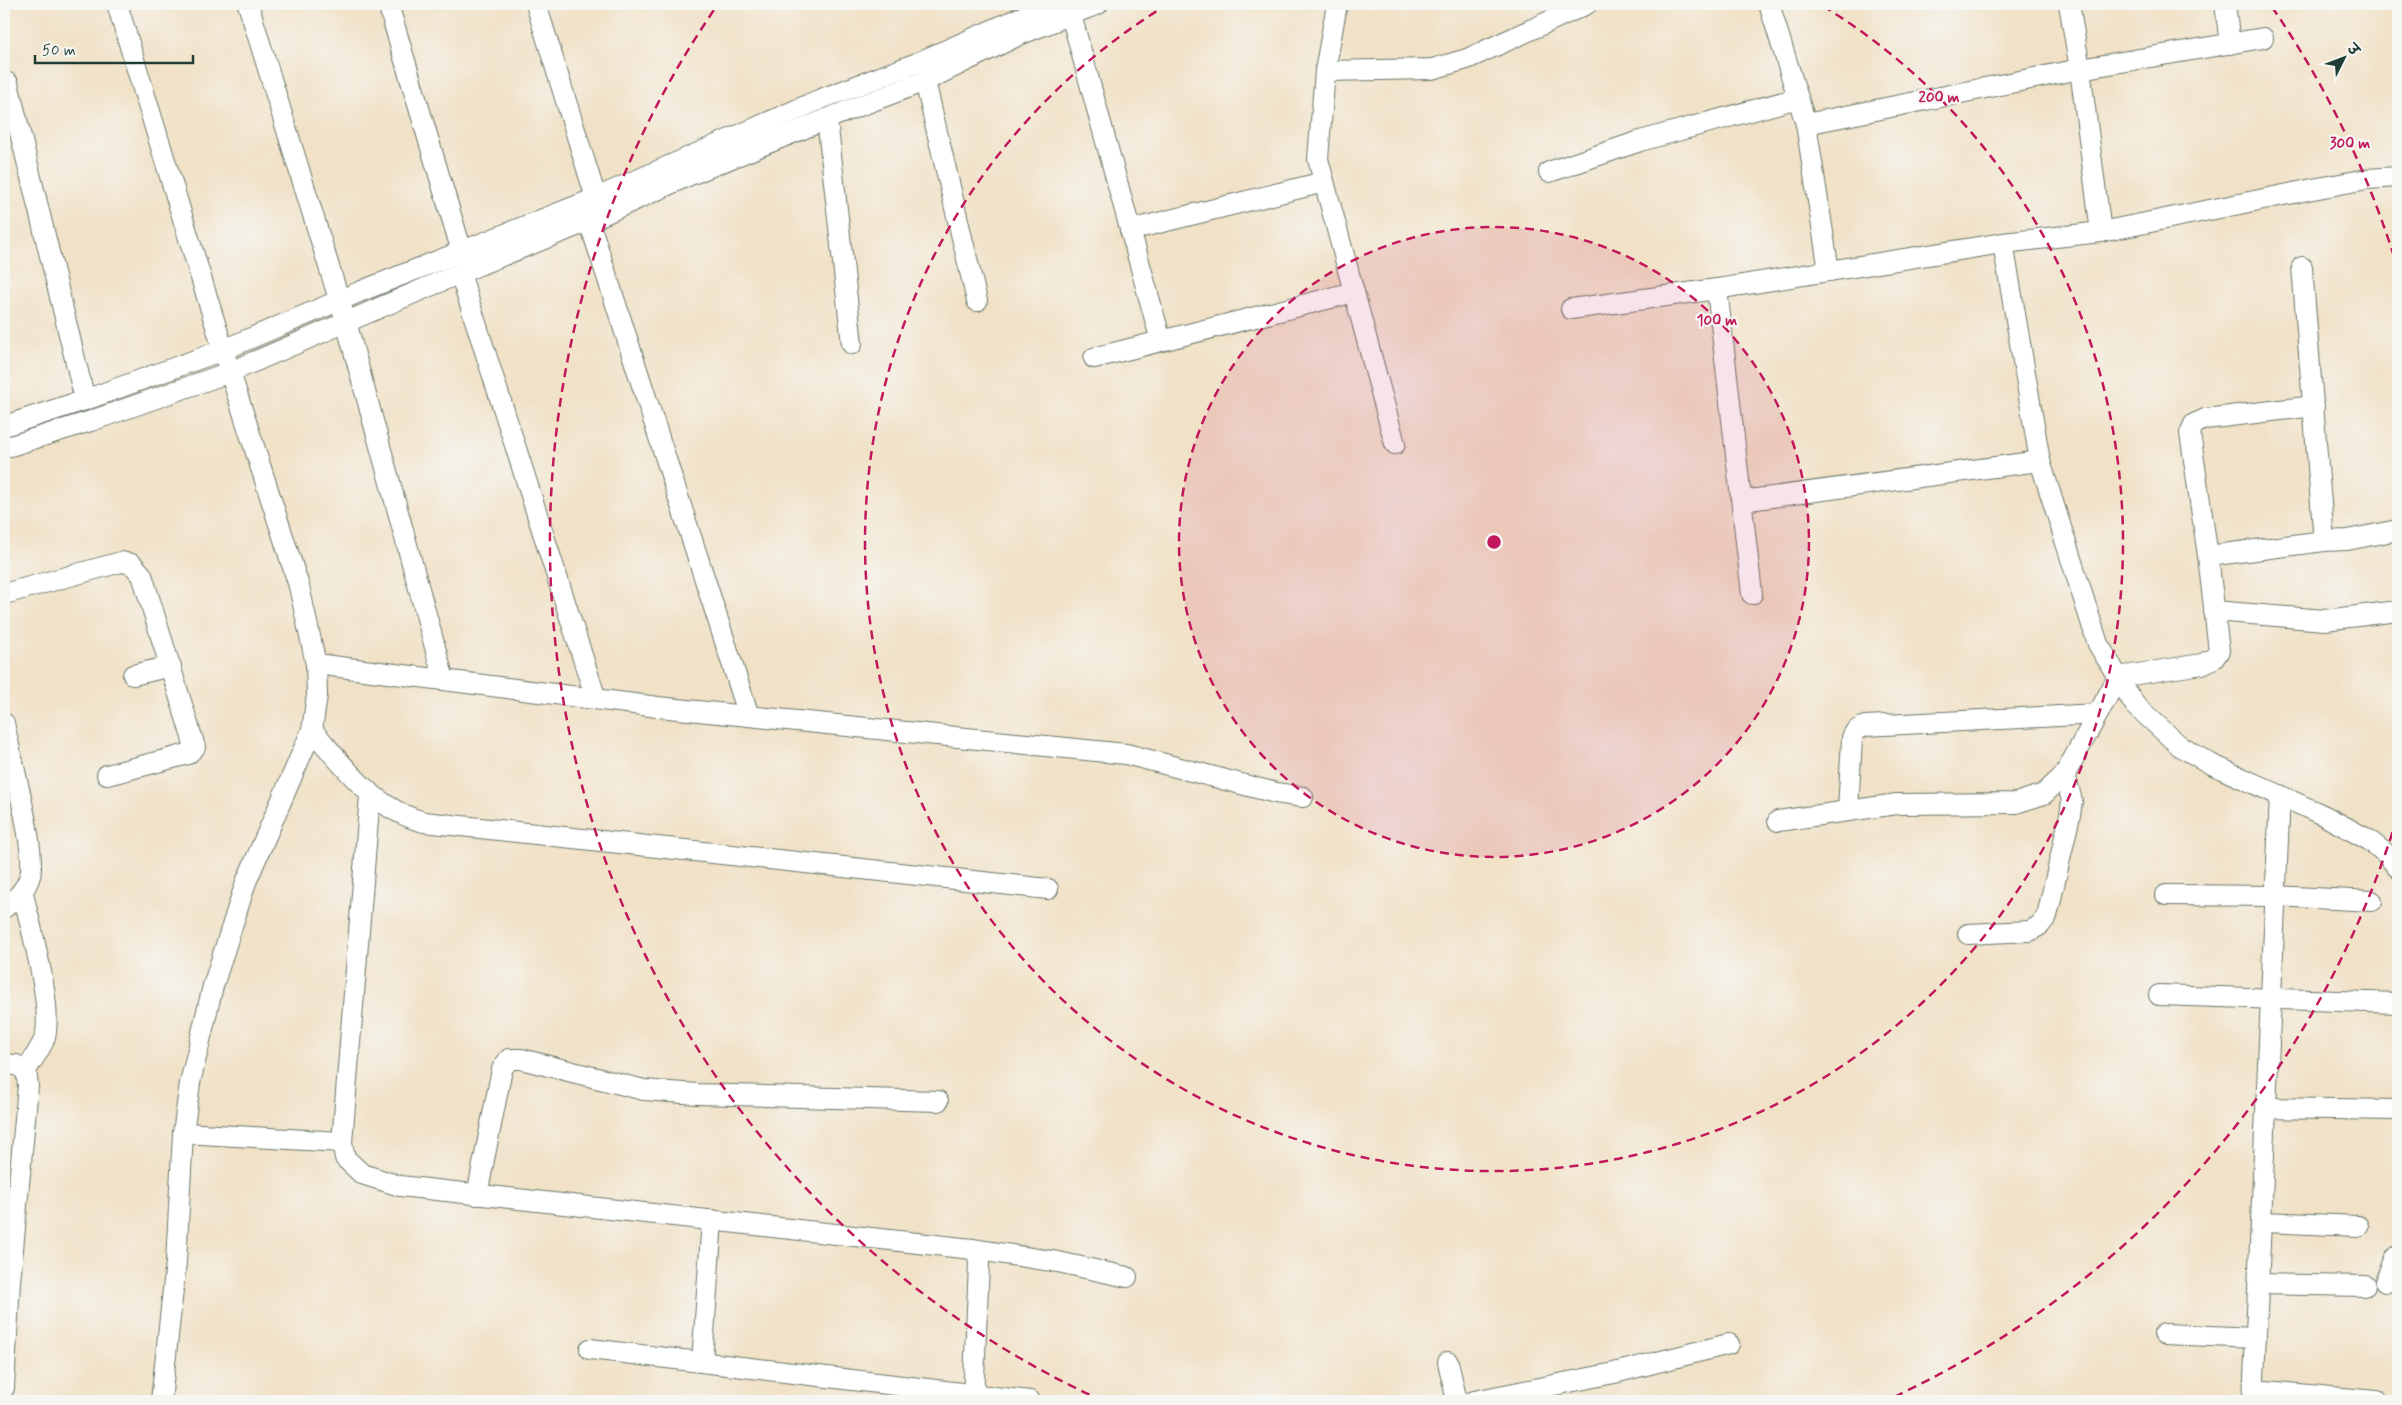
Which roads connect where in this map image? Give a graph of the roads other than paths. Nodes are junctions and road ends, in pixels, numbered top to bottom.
1 (117, 4) edge
2 (248, 4) edge
3 (388, 4) edge
4 (536, 4) edge
5 (1051, 4) edge
6 (1098, 4) edge
7 (1337, 4) edge
8 (1588, 4) edge
9 (1769, 4) edge
10 (2069, 4) edge
11 (2225, 4) edge
12 (1071, 15) junction
13 (2263, 38) dead end
14 (2230, 44) junction
15 (2080, 69) junction
16 (1325, 71) junction
17 (925, 81) junction
18 (8, 83) dead end
19 (1798, 98) junction
20 (827, 120) junction
21 (1806, 124) junction
22 (1550, 172) dead end
23 (2398, 177) edge
24 (1324, 182) junction
25 (596, 198) junction
26 (589, 221) junction
27 (1130, 230) junction
28 (2101, 232) junction
29 (2003, 243) junction
30 (462, 252) junction
31 (2302, 267) dead end
32 (1829, 271) junction
33 (460, 273) junction
34 (1717, 289) junction
35 (1354, 292) junction
36 (339, 300) junction
37 (977, 301) dead end
38 (1571, 310) dead end
39 (346, 322) junction
40 (1161, 341) junction
41 (852, 344) dead end
42 (223, 350) junction
43 (1094, 358) dead end
44 (230, 372) junction
45 (85, 400) junction
46 (2314, 406) junction
47 (4, 426) edge
48 (1395, 444) dead end
49 (4, 448) edge
50 (2040, 461) junction
51 (1742, 501) junction
52 (2398, 530) edge
53 (2324, 541) junction
54 (2208, 556) junction
55 (4, 594) edge
56 (1752, 594) dead end
57 (2214, 611) junction
58 (2398, 611) edge
59 (316, 664) junction
60 (171, 666) junction
61 (133, 675) dead end
62 (2118, 678) junction
63 (444, 680) junction
64 (596, 699) junction
65 (2098, 714) junction
66 (749, 716) junction
67 (4, 727) edge
68 (312, 730) junction
69 (2065, 774) junction
70 (106, 775) dead end
71 (370, 795) junction
72 (2280, 795) junction
73 (1303, 797) dead end
74 (1848, 811) junction
75 (1778, 821) dead end
76 (2398, 868) edge
77 (1048, 889) dead end
78 (23, 893) junction
79 (2166, 895) dead end
80 (2276, 896) junction
81 (2372, 901) dead end
82 (4, 908) edge
83 (1968, 934) dead end
84 (2159, 995) dead end
85 (2272, 998) junction
86 (2398, 1003) edge
87 (4, 1064) edge
88 (26, 1070) junction
89 (938, 1101) dead end
90 (2267, 1108) junction
91 (2398, 1110) edge
92 (183, 1133) junction
93 (342, 1142) junction
94 (478, 1194) junction
95 (712, 1220) junction
96 (2262, 1222) junction
97 (2358, 1226) dead end
98 (972, 1249) junction
99 (2398, 1256) edge
100 (1127, 1277) dead end
101 (7, 1282) edge
102 (2385, 1282) dead end
103 (2259, 1284) junction
104 (2364, 1286) dead end
105 (2164, 1334) dead end
106 (2256, 1338) junction
107 (1730, 1344) dead end
108 (590, 1349) dead end
109 (702, 1362) junction
110 (1448, 1362) dead end
111 (4, 1388) edge
112 (2253, 1396) edge
113 (973, 1398) edge
114 (160, 1401) edge
115 (1030, 1401) edge
116 (1457, 1401) edge
117 (1474, 1401) edge
118 (2364, 1401) edge

1 - 42 street
2 - 36 street
3 - 30 street
4 - 25 street
5 - 25 street
6 - 12 street
7 - 16 street
8 - 16 street
9 - 19 street
10 - 15 street
11 - 14 street
12 - 17 street
12 - 27 street
13 - 14 street
14 - 15 street
15 - 21 street
15 - 28 street
16 - 24 street
17 - 20 street
17 - 37 street
18 - 45 street
19 - 21 street
19 - 22 street
20 - 26 street
20 - 41 street
21 - 32 street
23 - 28 street
24 - 27 street
24 - 35 street
25 - 26 street
25 - 30 street
26 - 33 street
26 - 66 street
27 - 40 street
28 - 29 street
29 - 32 street
29 - 50 street
30 - 36 street
31 - 46 street
32 - 34 street
33 - 39 street
33 - 64 street
34 - 38 street
34 - 51 street
35 - 40 street
35 - 48 street
36 - 39 street
36 - 42 street
39 - 44 street
39 - 63 street
40 - 43 street
42 - 44 street
42 - 45 street
44 - 49 street
44 - 59 street
45 - 47 street
46 - 53 street
46 - 54 street
50 - 51 street
50 - 62 street
51 - 56 street
52 - 53 street
53 - 54 street
54 - 57 street
55 - 60 street
57 - 58 street
57 - 62 street
59 - 63 street
59 - 68 street
60 - 61 street
60 - 70 street
62 - 65 street
62 - 72 street
63 - 64 street
64 - 66 street
65 - 69 street
65 - 74 street
66 - 73 street
67 - 78 street
68 - 71 street
68 - 92 street
69 - 74 street
69 - 83 street
71 - 77 street
71 - 93 street
72 - 76 street
72 - 80 street
74 - 75 street
78 - 82 street
78 - 88 street
79 - 80 street
80 - 81 street
80 - 85 street
84 - 85 street
85 - 86 street
85 - 90 street
87 - 88 street
88 - 101 street
89 - 94 street
90 - 91 street
90 - 96 street
92 - 93 street
92 - 114 street
93 - 94 street
94 - 95 street
95 - 98 street
95 - 109 street
96 - 97 street
96 - 103 street
98 - 100 street
98 - 113 street
99 - 102 street
101 - 111 street
103 - 104 street
103 - 106 street
105 - 106 street
106 - 112 street
107 - 117 street
108 - 109 street
109 - 113 street
110 - 116 street
112 - 118 street
113 - 115 street

